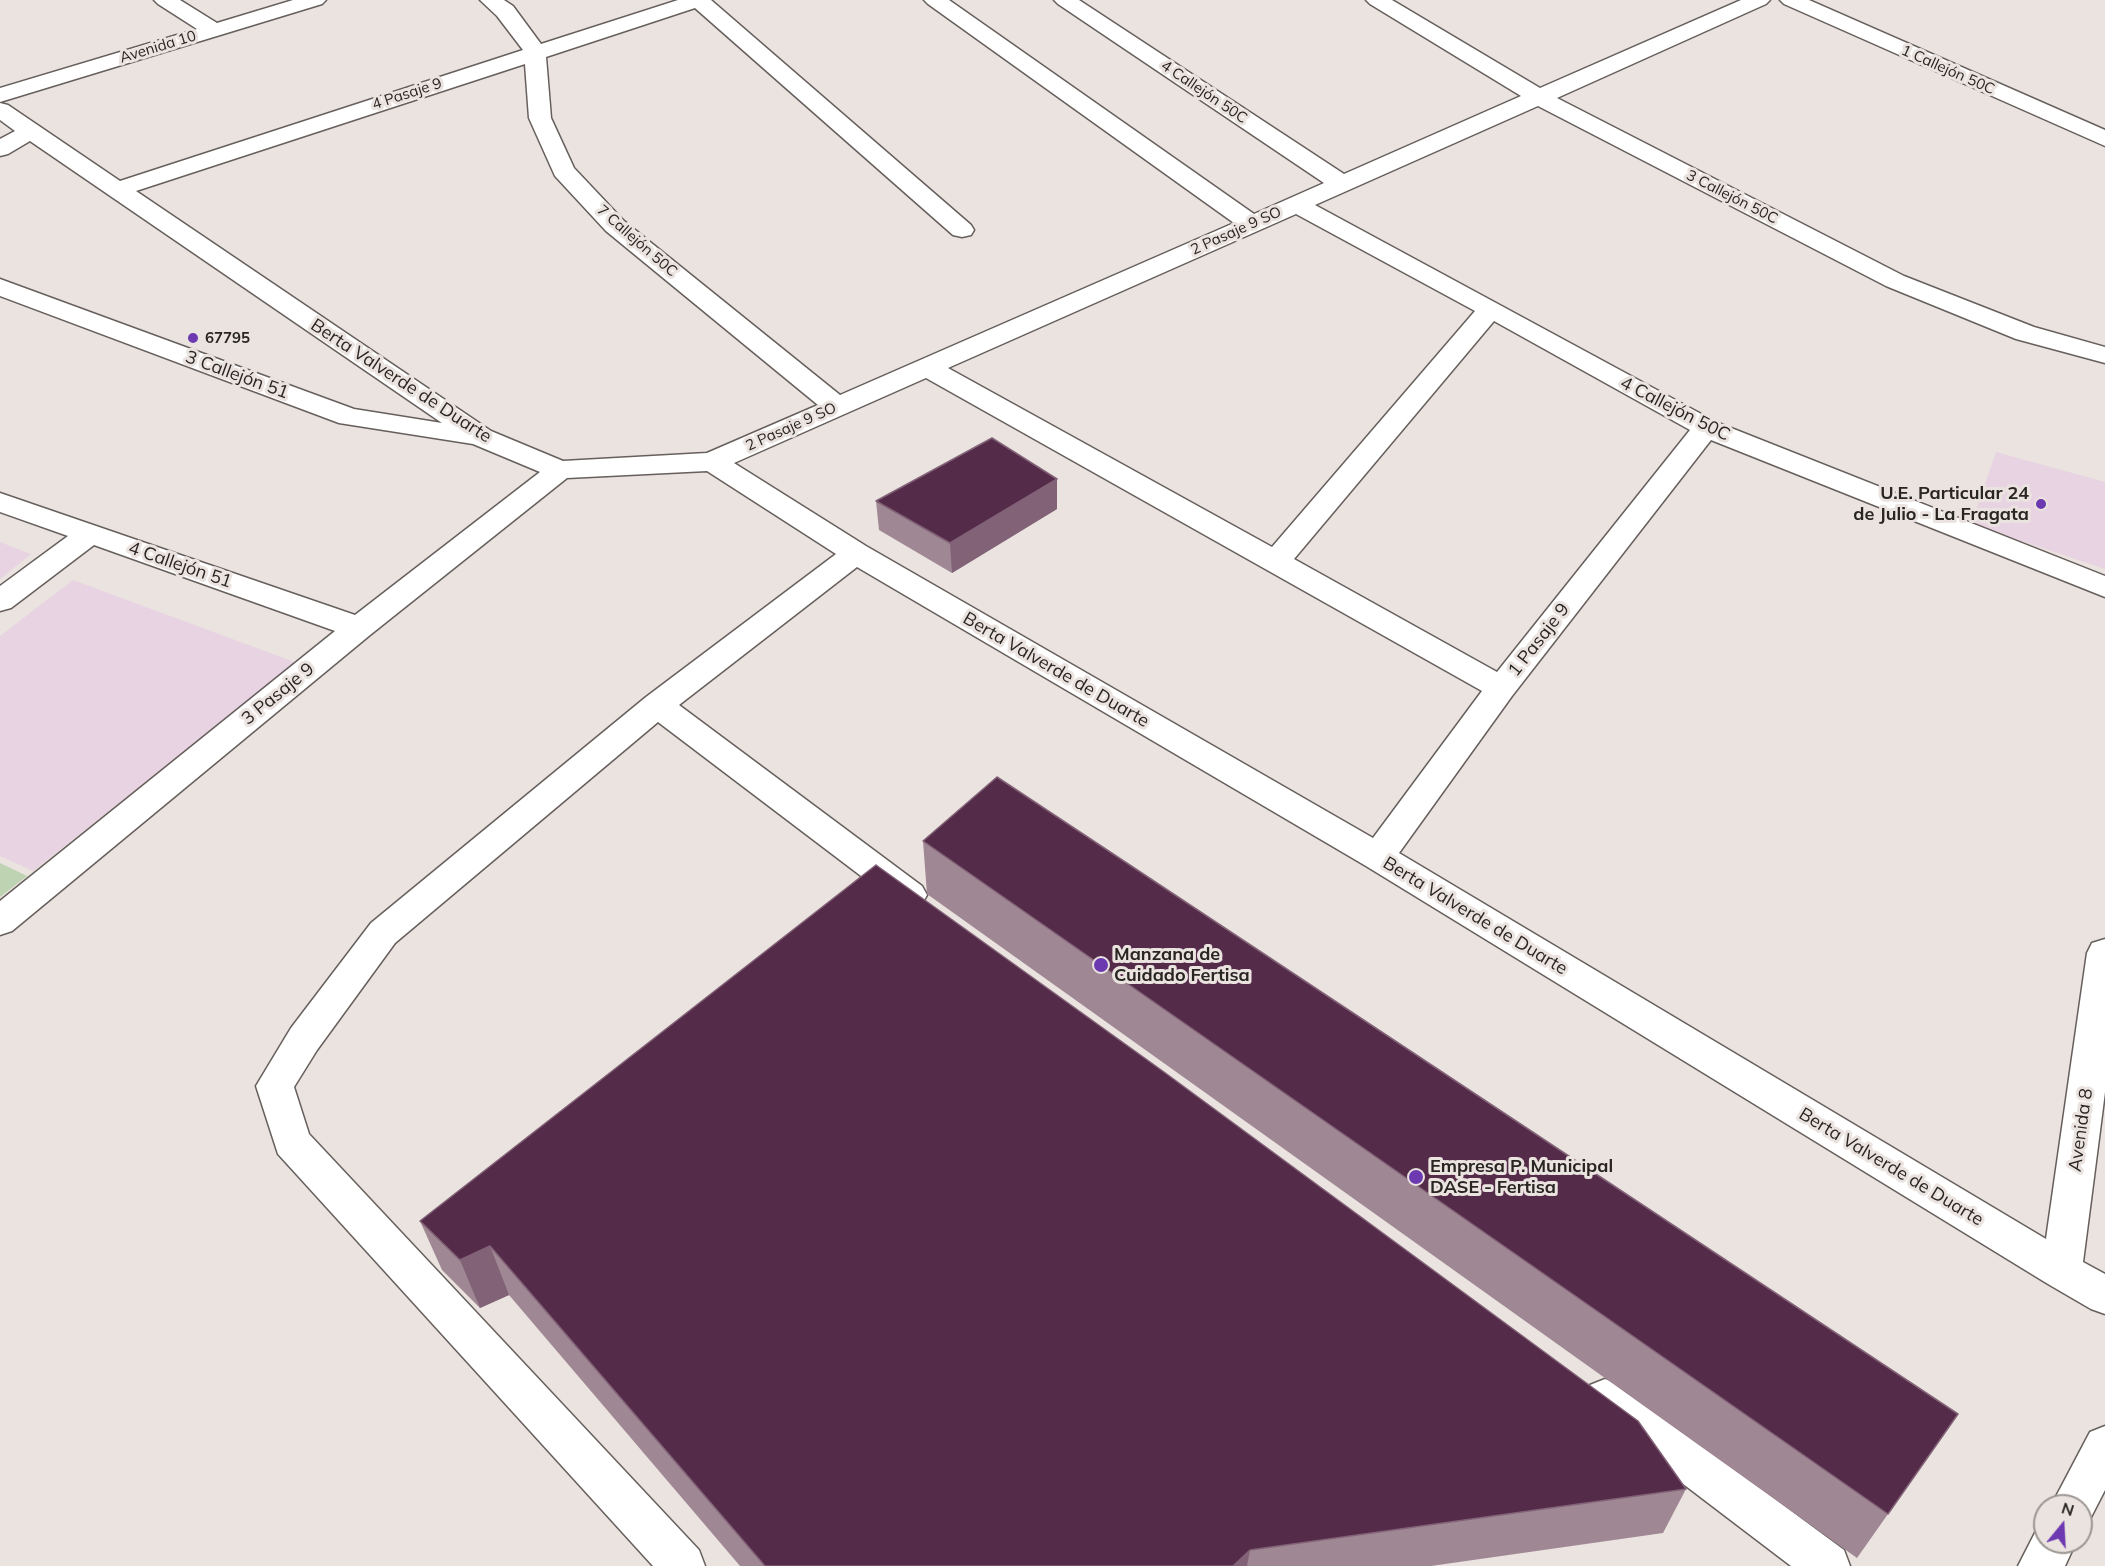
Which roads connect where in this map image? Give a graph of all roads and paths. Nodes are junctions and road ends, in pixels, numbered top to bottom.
1 (165, 0) edge
2 (315, 0) edge
3 (491, 0) edge
4 (698, 0) edge
5 (935, 0) edge
6 (1065, 0) edge
7 (1377, 0) edge
8 (1759, 0) edge
9 (1791, 0) edge
10 (214, 30) junction
11 (535, 52) junction
12 (0, 95) edge
13 (1538, 98) junction
14 (0, 110) edge
15 (31, 131) junction
16 (2105, 139) edge
17 (0, 149) edge
18 (1342, 184) junction
19 (116, 190) junction
20 (1296, 204) junction
21 (1252, 224) junction
22 (962, 230) dead end
23 (0, 287) edge
24 (1491, 309) junction
25 (2105, 356) edge
26 (927, 367) junction
27 (837, 406) junction
28 (1706, 428) junction
29 (481, 437) junction
30 (712, 462) junction
31 (560, 470) junction
32 (0, 502) edge
33 (90, 534) junction
34 (856, 553) junction
35 (1275, 562) junction
36 (2105, 587) edge
37 (0, 601) edge
38 (359, 628) junction
39 (1501, 688) junction
40 (657, 705) junction
41 (1378, 856) junction
42 (934, 912) edge
43 (0, 921) edge
44 (2105, 953) edge
45 (2062, 1271) junction
46 (2105, 1296) edge
47 (1577, 1378) edge
48 (2105, 1447) edge
49 (2080, 1494) edge
50 (683, 1566) edge
51 (1828, 1566) edge

1 - 10 street
2 - 10 street, Avenida 10
3 - 11 street
4 - 11 street, 4 Pasaje 9
4 - 22 street
5 - 21 street
6 - 18 street, 4 Callejón 50C
7 - 13 street, 3 Callejón 50C
8 - 13 street, 2 Pasaje 9 SO
9 - 16 street, 1 Callejón 50C
10 - 12 street, Avenida 10
11 - 19 street, 4 Pasaje 9
11 - 27 street, 7 Callejón 50C
13 - 18 street, 2 Pasaje 9 SO
13 - 25 street, 3 Callejón 50C
14 - 15 street, Berta Valverde de Duarte
15 - 17 street
15 - 19 street, Berta Valverde de Duarte
18 - 20 street, 2 Pasaje 9 SO
19 - 29 street, Berta Valverde de Duarte
20 - 21 street, 2 Pasaje 9 SO
20 - 24 street, 4 Callejón 50C
21 - 26 street, 2 Pasaje 9 SO
23 - 29 street, 3 Callejón 51
24 - 28 street, 4 Callejón 50C
24 - 35 street
26 - 27 street, 2 Pasaje 9 SO
26 - 35 street
27 - 30 street, 2 Pasaje 9 SO
28 - 36 street, 4 Callejón 50C
28 - 39 street, 1 Pasaje 9
29 - 31 street, Berta Valverde de Duarte
30 - 31 street, Berta Valverde de Duarte
30 - 34 street, Berta Valverde de Duarte
31 - 38 street, 3 Pasaje 9
32 - 33 street, 4 Callejón 51
33 - 37 street
33 - 38 street, 4 Callejón 51
34 - 40 street
34 - 41 street, Berta Valverde de Duarte
35 - 39 street
38 - 43 street, 3 Pasaje 9
39 - 41 street, 1 Pasaje 9
40 - 42 street
40 - 50 street
41 - 45 street, Berta Valverde de Duarte
44 - 45 street, Avenida 8
45 - 46 street, Berta Valverde de Duarte
47 - 51 street
48 - 49 street

